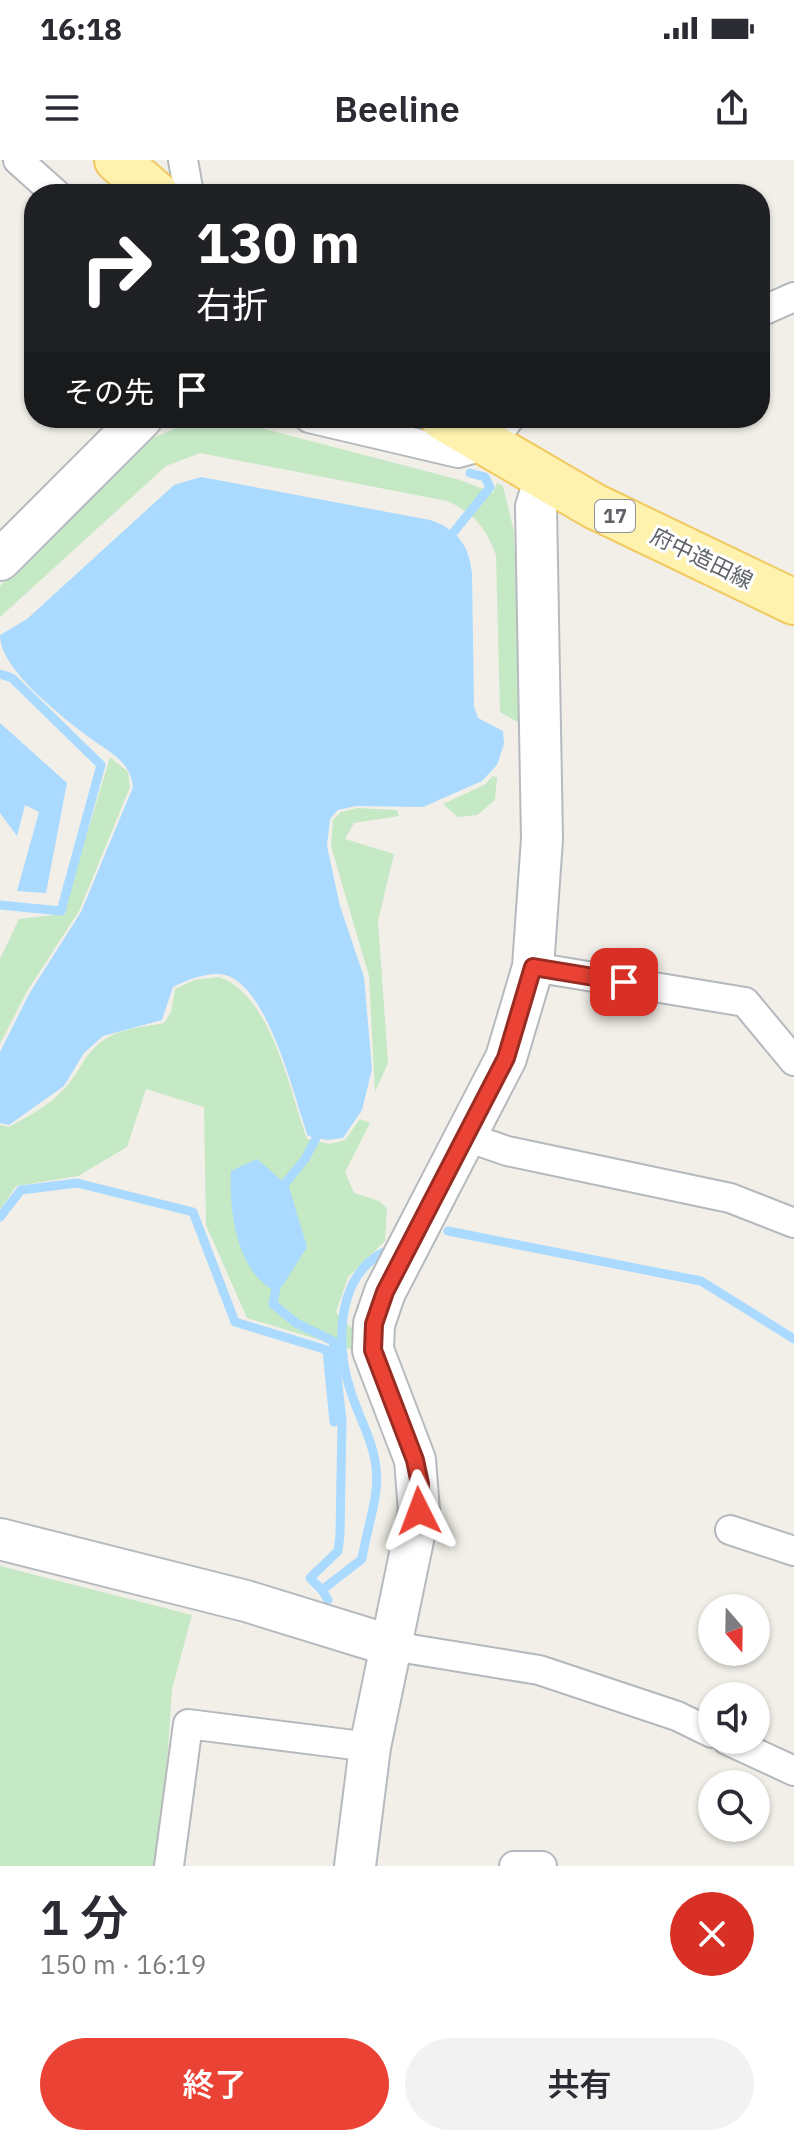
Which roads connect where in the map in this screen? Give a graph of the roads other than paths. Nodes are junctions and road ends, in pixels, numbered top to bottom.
1 (18, 160) edge
2 (117, 160) edge
3 (183, 160) edge
4 (45, 184) edge
5 (145, 184) edge
6 (187, 184) edge
7 (794, 297) edge
8 (770, 308) edge
9 (132, 428) edge
10 (352, 428) edge
11 (500, 431) edge
12 (545, 478) junction
13 (0, 560) edge
14 (794, 602) edge
15 (533, 967) junction
16 (794, 1061) edge
17 (464, 1136) junction
18 (794, 1223) edge
19 (730, 1530) dead end
20 (0, 1539) edge
21 (794, 1551) edge
22 (392, 1646) junction
23 (698, 1726) edge
24 (370, 1747) junction
25 (757, 1754) edge
26 (794, 1771) edge
27 (169, 1866) edge
28 (355, 1866) edge
29 (514, 1866) edge
30 (542, 1866) edge

1 - 4 street
2 - 5 main road
3 - 6 street
7 - 8 street
9 - 13 street
10 - 11 street
11 - 12 main road, 府中造田線 / 17
12 - 14 main road, 府中造田線 / 17
12 - 15 street
15 - 16 street
15 - 17 street
17 - 18 street
17 - 22 street
19 - 21 street
20 - 22 street
22 - 23 street
22 - 24 street
24 - 27 street
24 - 28 street
25 - 26 street
29 - 30 street

